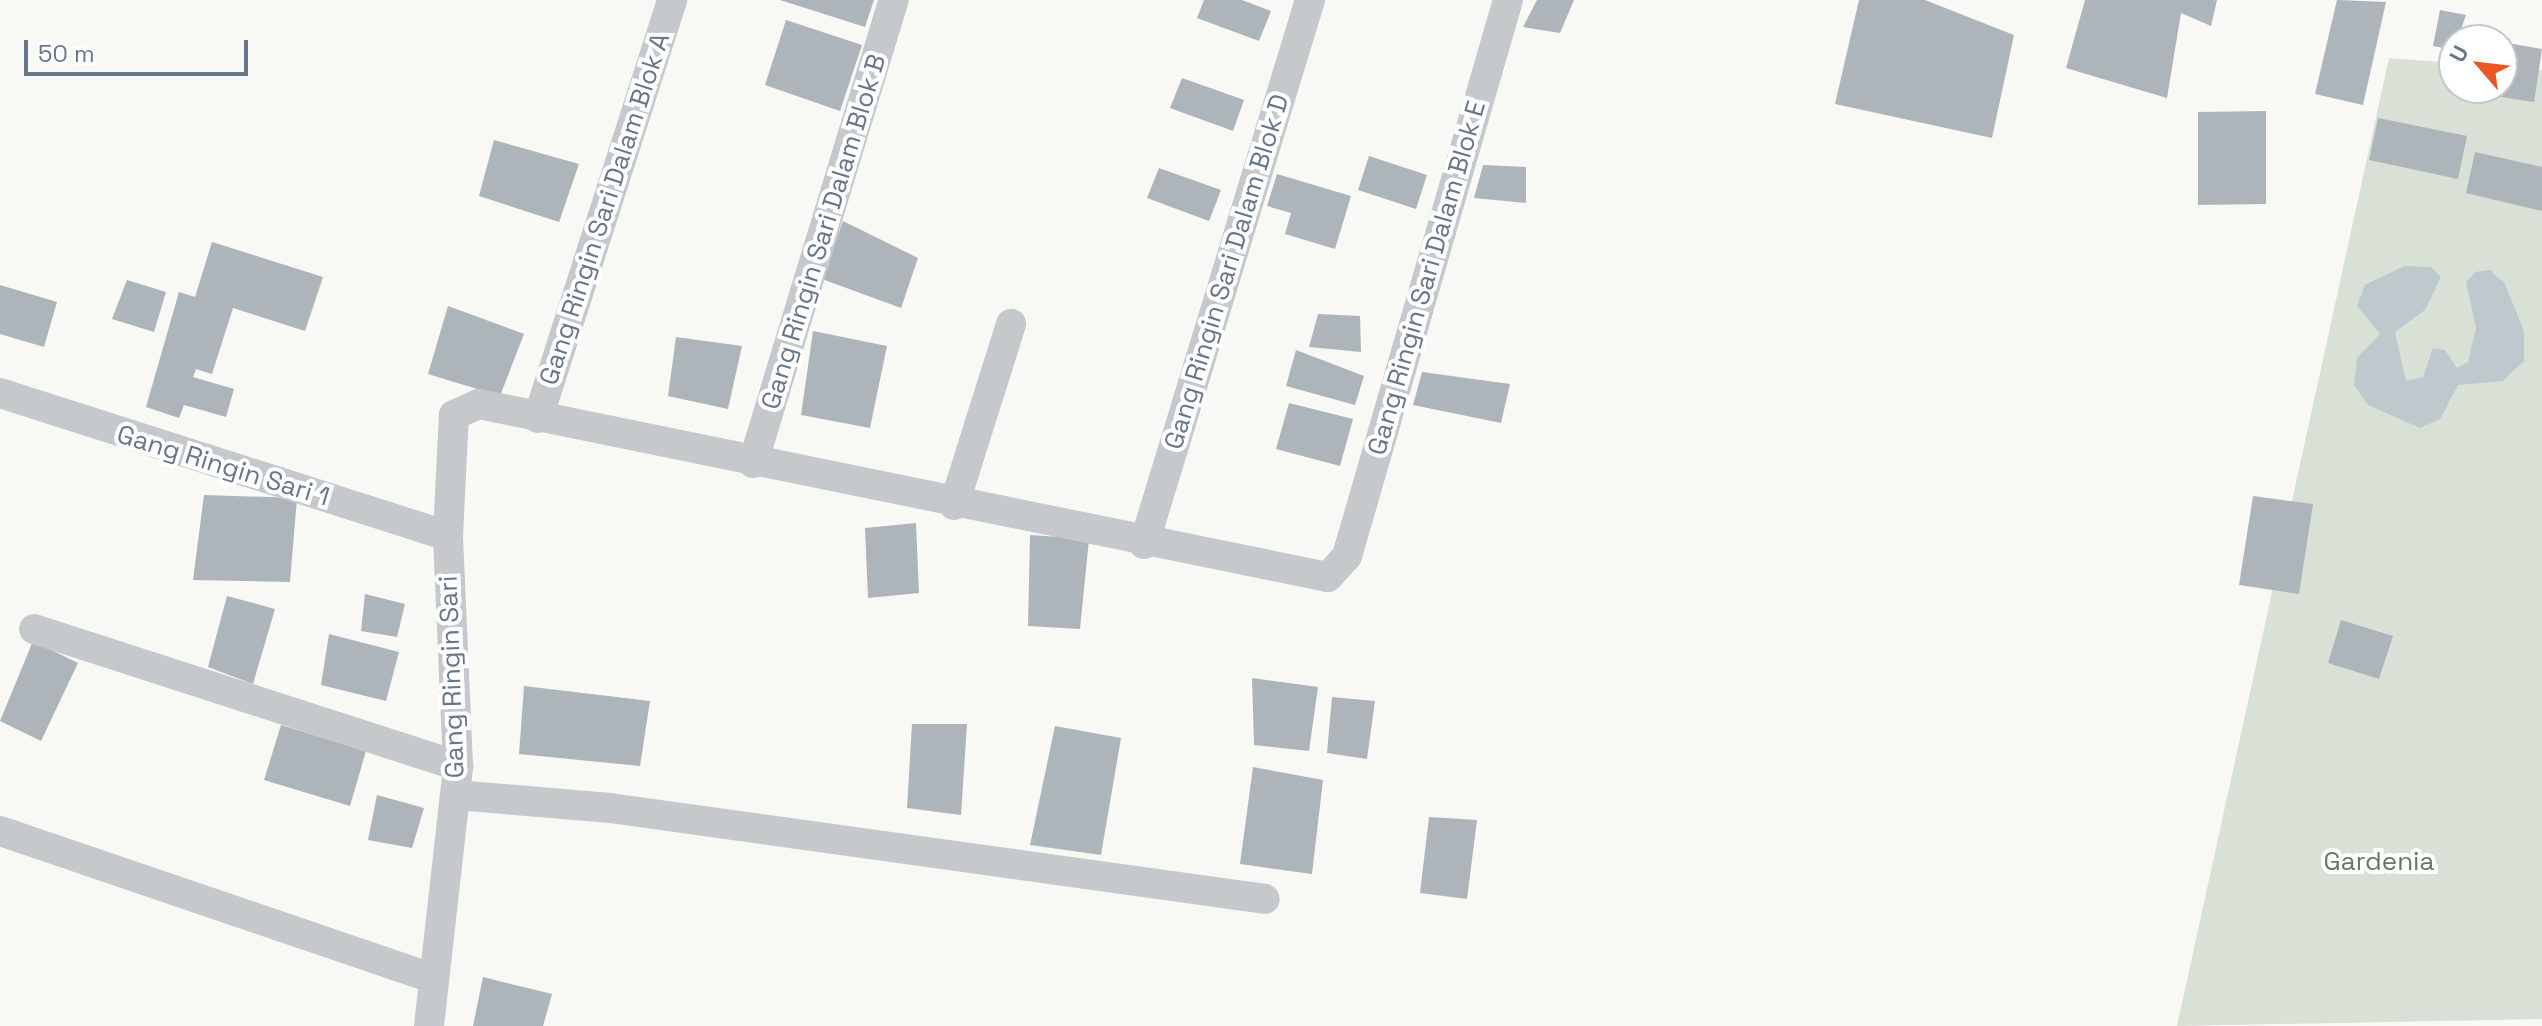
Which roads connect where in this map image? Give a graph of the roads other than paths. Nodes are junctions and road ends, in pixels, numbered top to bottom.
1 (672, 0) edge
2 (894, 0) edge
3 (1310, 0) edge
4 (1508, 0) edge
5 (1011, 324) dead end
6 (0, 393) edge
7 (538, 418) junction
8 (753, 463) junction
9 (954, 505) junction
10 (448, 536) junction
11 (1144, 544) junction
12 (34, 629) dead end
13 (448, 770) junction
14 (0, 831) edge
15 (1265, 899) dead end
16 (431, 978) junction
17 (429, 1026) edge

1 - 7 street, Gang Ringin Sari Dalam Blok A
2 - 8 street, Gang Ringin Sari Dalam Blok B
3 - 11 street, Gang Ringin Sari Dalam Blok D
4 - 11 street, Gang Ringin Sari Dalam Blok E
5 - 9 street
6 - 10 street, Gang Ringin Sari 1
7 - 8 street
7 - 10 street, Gang Ringin Sari
8 - 9 street
9 - 11 street
10 - 13 street, Gang Ringin Sari
12 - 13 street
13 - 15 street
13 - 16 street, Gang Ringin Sari
14 - 16 street
16 - 17 street, Gang Ringin Sari

